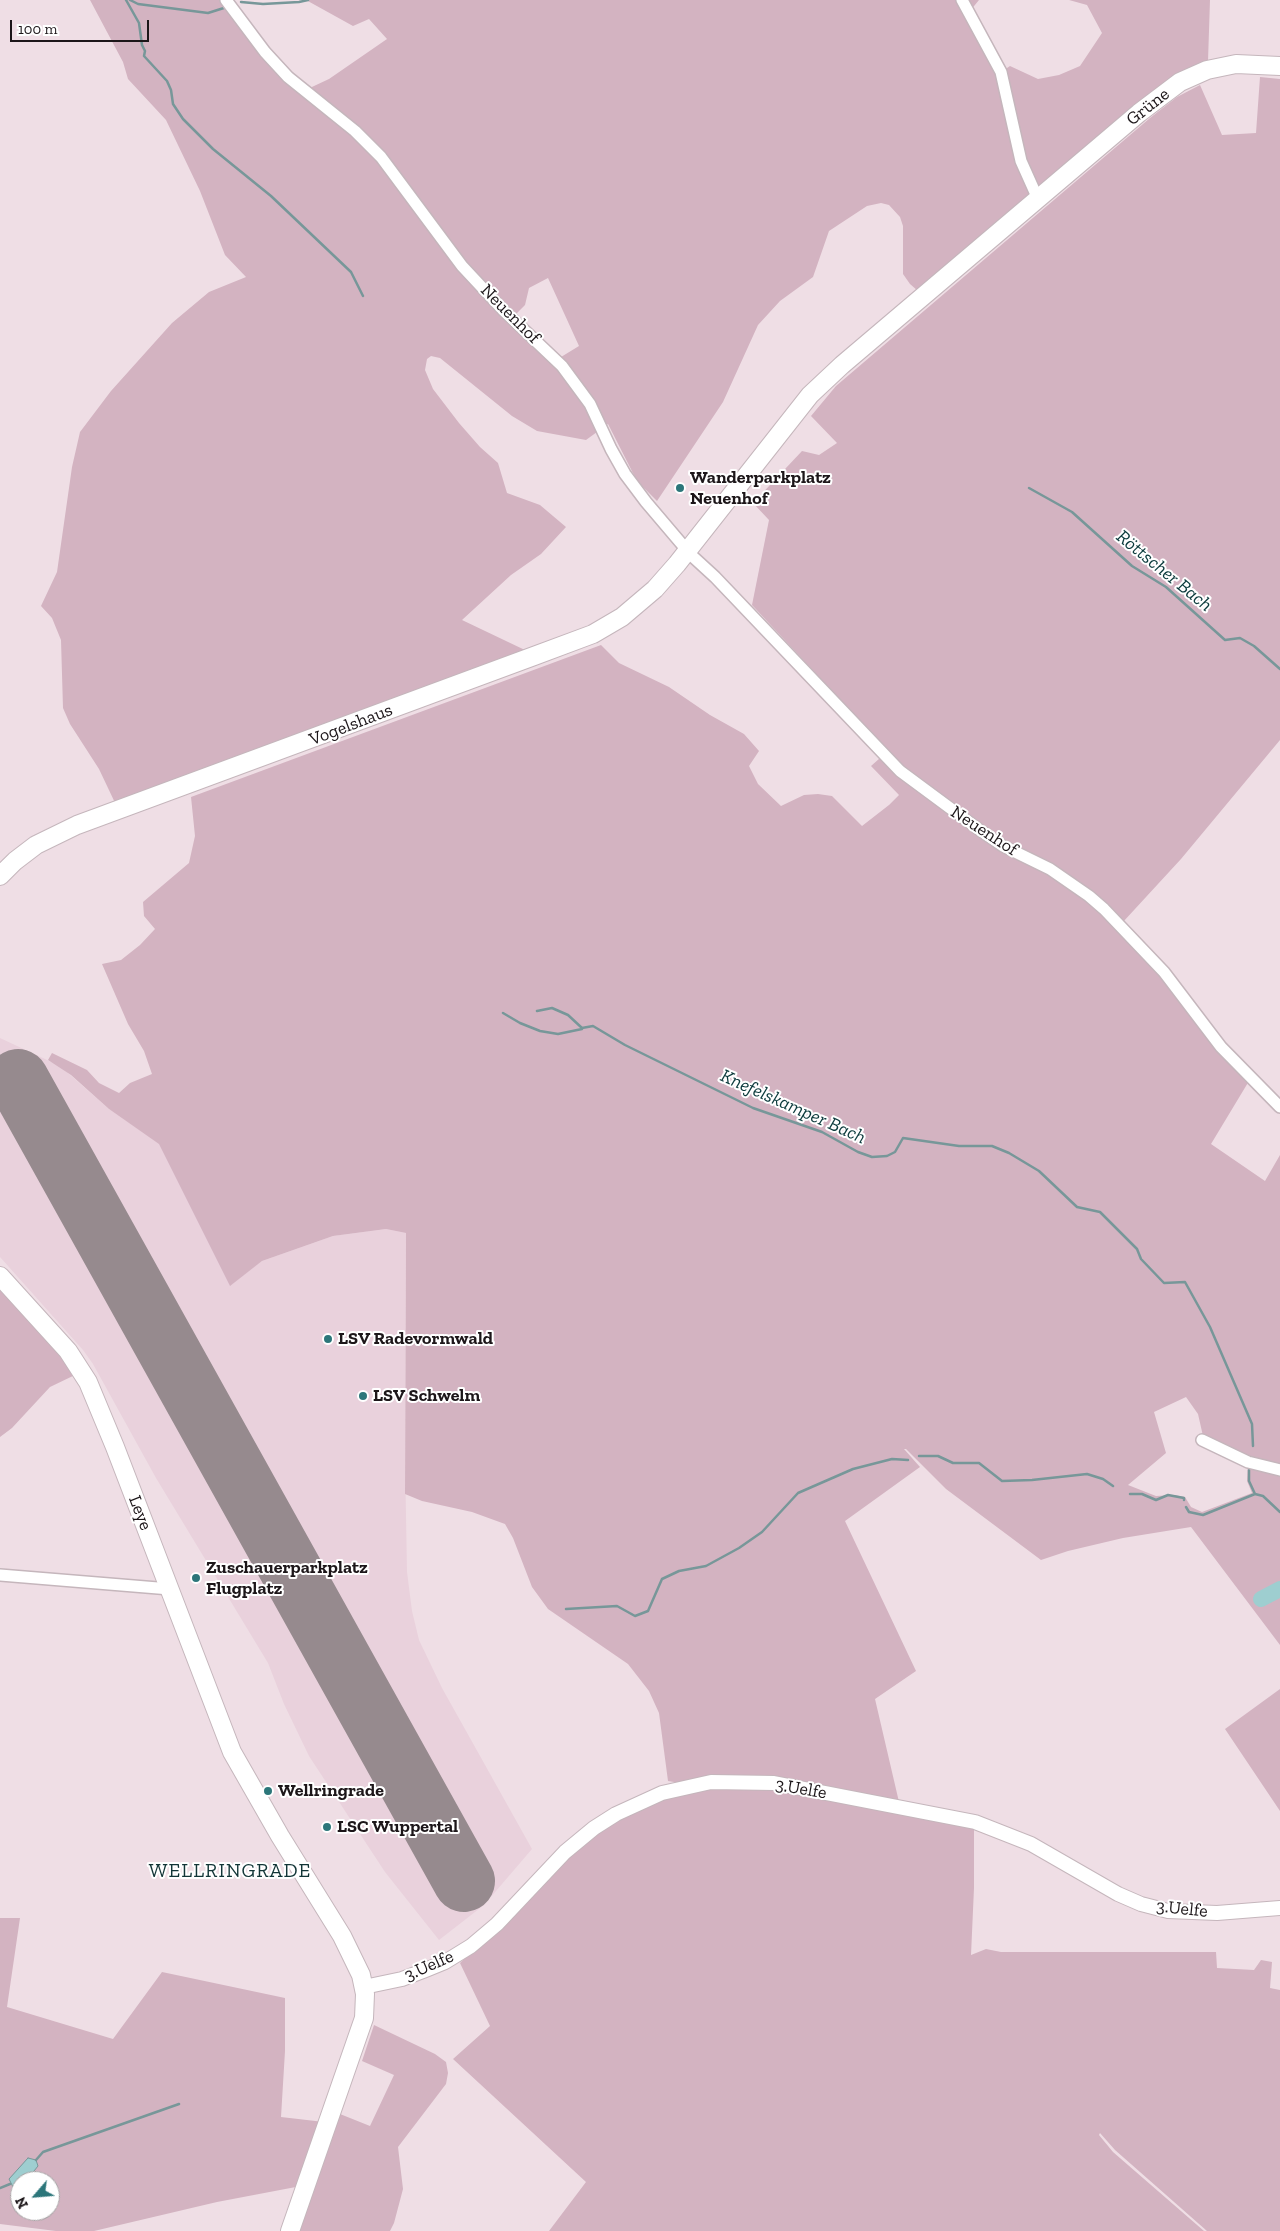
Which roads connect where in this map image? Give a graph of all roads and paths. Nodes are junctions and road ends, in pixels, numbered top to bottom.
1 (962, 0) edge
2 (229, 4) edge
3 (1280, 66) edge
4 (1038, 199) junction
5 (687, 551) junction
6 (0, 876) edge
7 (1280, 1107) edge
8 (0, 1276) edge
9 (1202, 1440) dead end
10 (1280, 1470) edge
11 (0, 1575) edge
12 (170, 1589) junction
13 (1280, 1908) edge
14 (364, 1987) junction
15 (290, 2231) edge

1 - 4 street
2 - 5 street, Neuenhof
3 - 4 main road, Grüne
4 - 5 main road, Grüne
5 - 6 main road, Vogelshaus
5 - 7 street, Neuenhof
8 - 12 main road, Leye
9 - 10 street
11 - 12 street
12 - 14 main road, Leye
13 - 14 street, 3.Uelfe
14 - 15 main road

